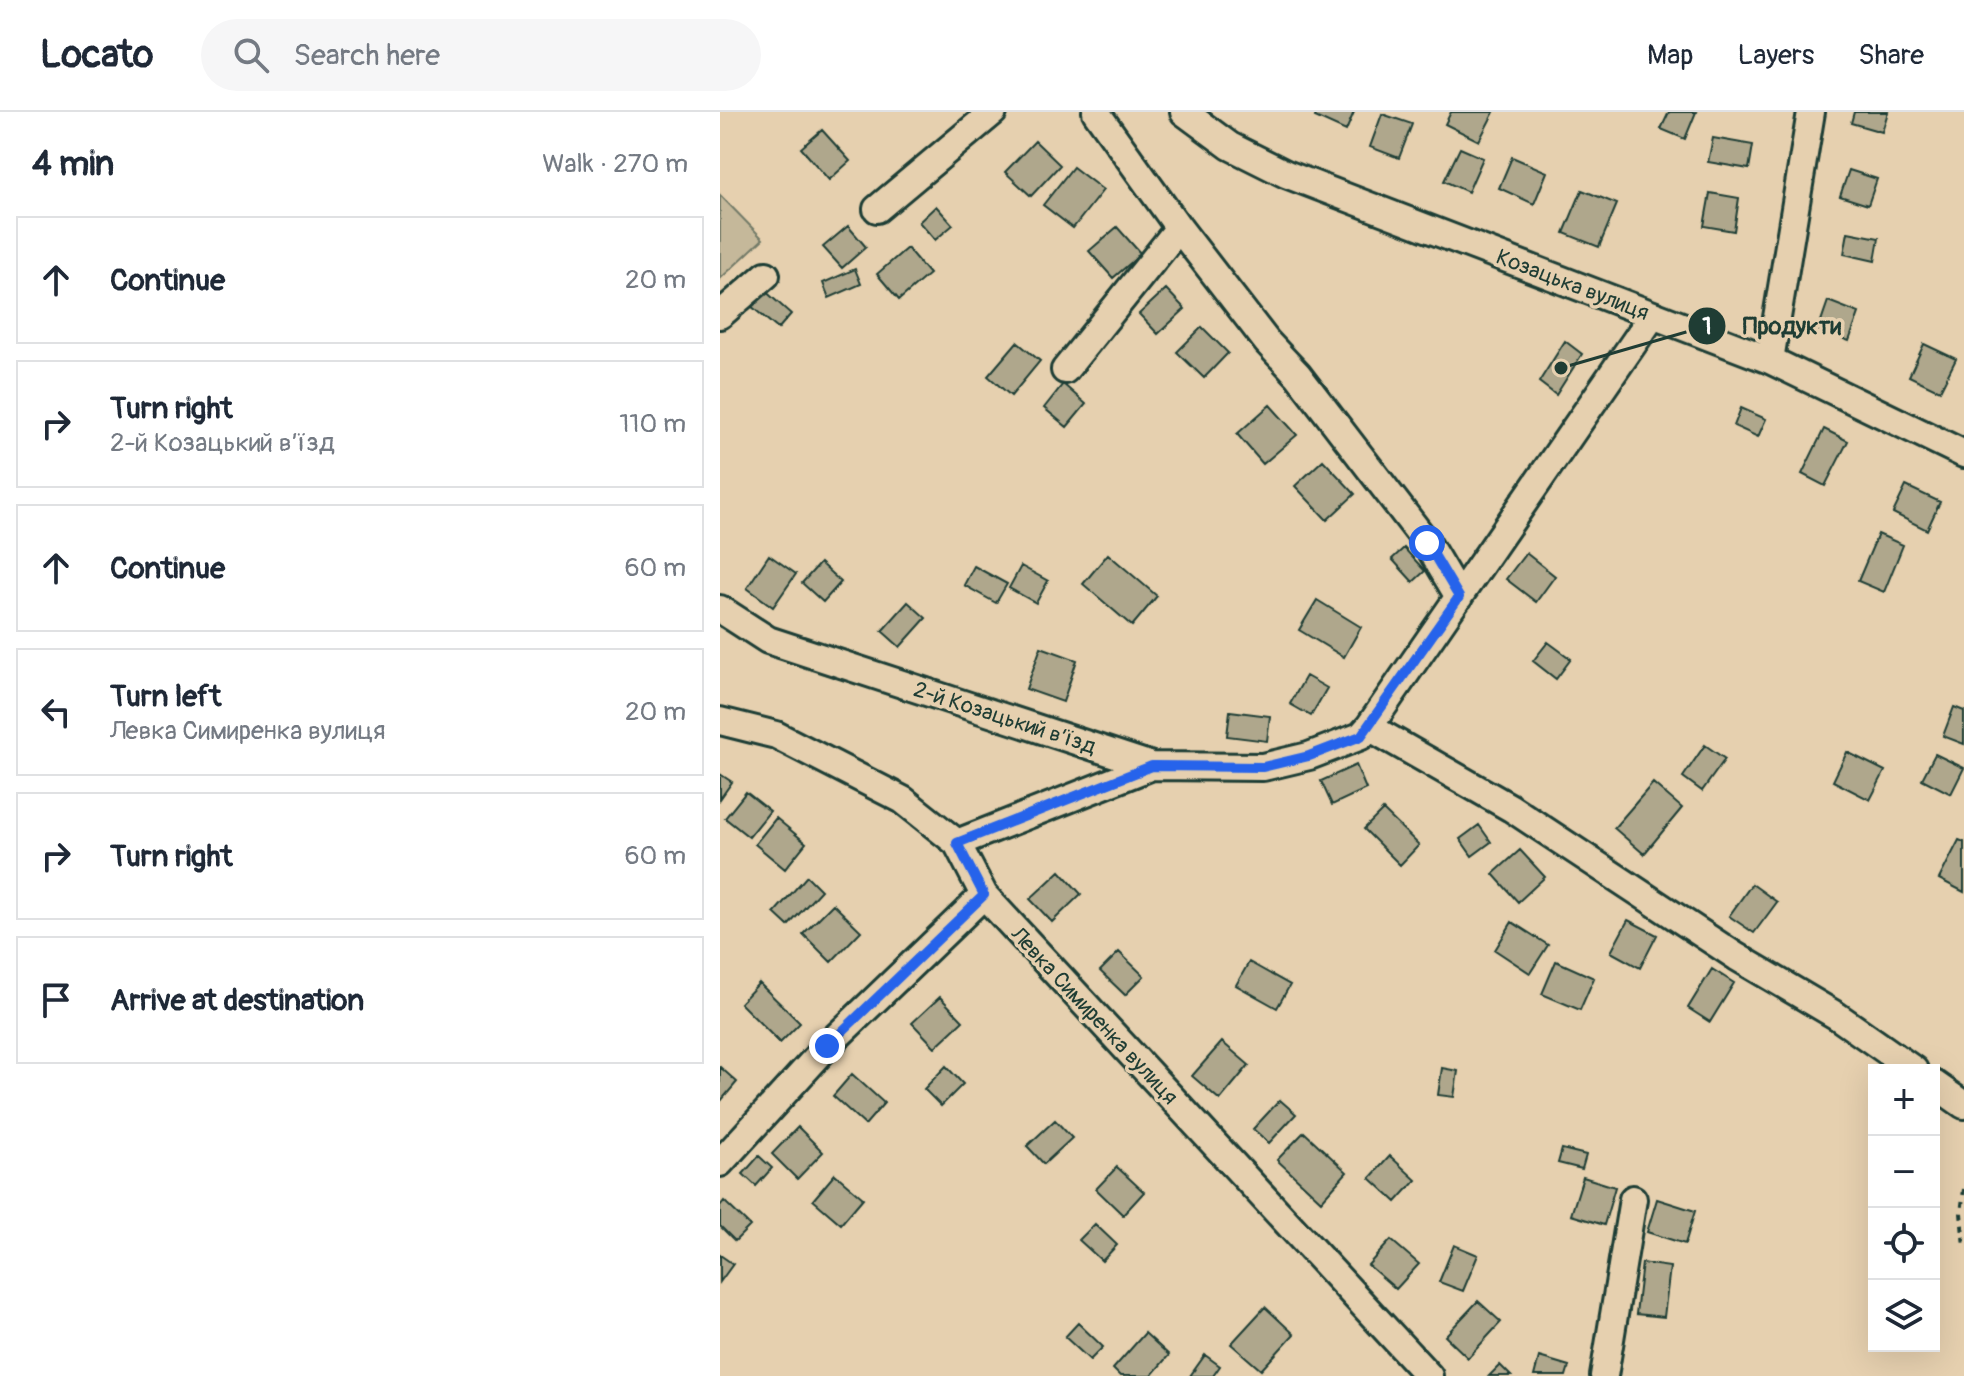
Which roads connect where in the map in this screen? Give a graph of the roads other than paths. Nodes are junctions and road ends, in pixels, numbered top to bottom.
1 (993, 112) edge
2 (1096, 112) edge
3 (1184, 112) edge
4 (1811, 112) edge
5 (877, 209) dead end
6 (1179, 228) junction
7 (766, 275) dead end
8 (720, 315) edge
9 (1653, 315) junction
10 (1770, 360) junction
11 (1065, 370) dead end
12 (1964, 454) edge
13 (1459, 597) junction
14 (720, 609) edge
15 (720, 721) edge
16 (1369, 727) junction
17 (1152, 766) junction
18 (957, 843) junction
19 (984, 895) junction
20 (1905, 1064) edge
21 (1940, 1088) edge
22 (1964, 1105) edge
23 (720, 1163) edge
24 (1633, 1199) dead end
25 (1429, 1376) edge
26 (1604, 1376) edge

1 - 5 street
2 - 6 street
3 - 9 street, Козацька вулиця
4 - 10 street
6 - 11 street
6 - 13 street
7 - 8 street
9 - 10 street, Козацька вулиця
9 - 13 street, 2-й Козацький в’їзд
10 - 12 street, Козацька вулиця
13 - 16 street, 2-й Козацький в’їзд
14 - 17 street, 2-й Козацький в’їзд
15 - 18 street, Левка Симиренка вулиця
16 - 17 street, 2-й Козацький в’їзд
16 - 20 street
17 - 18 street
18 - 19 street, Левка Симиренка вулиця
19 - 23 street
19 - 25 street, Левка Симиренка вулиця
21 - 22 street
24 - 26 street

